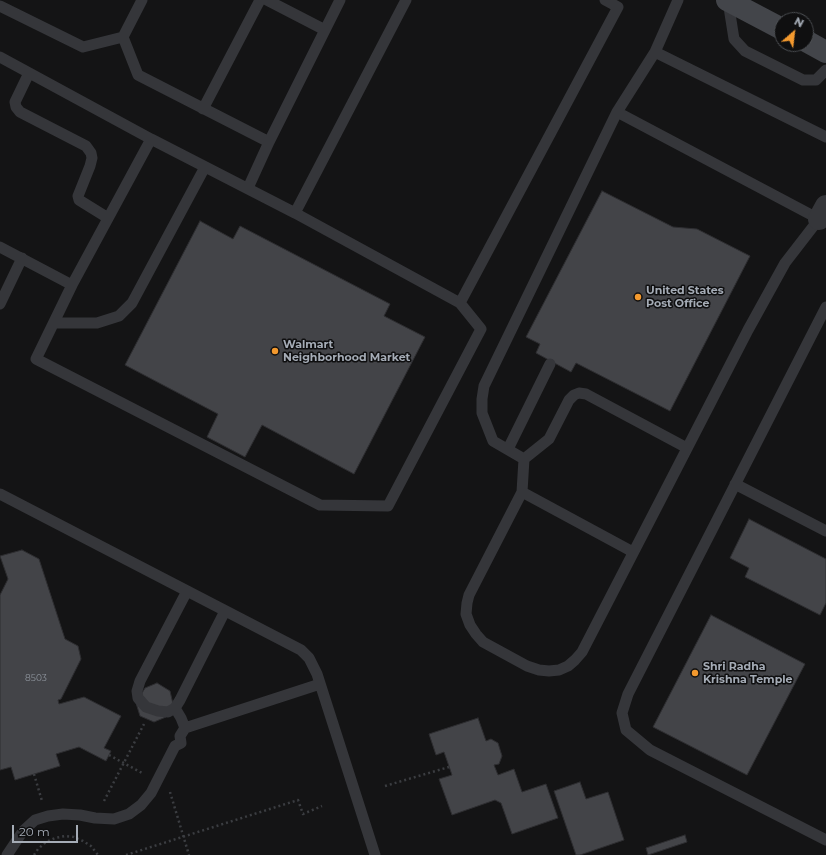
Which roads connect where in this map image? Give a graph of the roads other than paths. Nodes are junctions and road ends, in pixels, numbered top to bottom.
1 (2, 0) edge
2 (142, 0) edge
3 (260, 0) edge
4 (267, 0) edge
5 (340, 0) edge
6 (406, 0) edge
7 (605, 0) edge
8 (678, 0) edge
9 (728, 0) edge
10 (0, 6) edge
11 (774, 25) edge
12 (325, 30) junction
13 (123, 37) junction
14 (814, 45) edge
15 (655, 52) junction
16 (826, 52) edge
17 (0, 57) edge
18 (826, 70) edge
19 (29, 73) junction
20 (203, 109) junction
21 (617, 112) junction
22 (826, 137) edge
23 (151, 138) junction
24 (269, 142) junction
25 (205, 167) junction
26 (248, 188) junction
27 (822, 212) edge
28 (295, 213) junction
29 (108, 218) junction
30 (0, 247) edge
31 (22, 258) junction
32 (72, 285) junction
33 (460, 303) junction
34 (0, 304) edge
35 (826, 307) edge
36 (54, 323) junction
37 (550, 364) dead end
38 (687, 448) junction
39 (508, 449) junction
40 (524, 459) junction
41 (735, 484) junction
42 (522, 492) junction
43 (0, 494) edge
44 (826, 531) edge
45 (634, 552) junction
46 (187, 591) junction
47 (226, 611) junction
48 (320, 684) junction
49 (175, 708) junction
50 (185, 728) junction
51 (826, 840) edge
52 (7, 855) edge
53 (375, 855) edge

1 - 10 lane
2 - 13 lane
3 - 20 lane
4 - 12 lane
5 - 12 lane
6 - 28 lane
7 - 33 lane
8 - 15 lane
9 - 11 main road
9 - 18 lane
10 - 13 lane
12 - 24 lane
13 - 20 lane
14 - 16 main road
15 - 21 lane
15 - 22 lane
17 - 19 lane
19 - 23 lane
19 - 29 lane
20 - 24 lane
21 - 27 lane
21 - 39 lane
23 - 25 lane
23 - 29 lane
24 - 26 lane
25 - 26 lane
25 - 36 lane
26 - 28 lane
27 - 38 lane
28 - 33 lane
29 - 32 lane
30 - 31 lane
31 - 32 lane
31 - 34 lane
32 - 36 lane
33 - 36 lane
35 - 41 lane
37 - 39 lane
38 - 40 lane
38 - 45 lane
39 - 40 lane
40 - 42 lane
41 - 44 lane
41 - 51 lane
42 - 45 lane
42 - 45 lane
43 - 46 lane
46 - 47 lane
46 - 49 lane
47 - 48 lane
47 - 49 lane
48 - 50 lane
48 - 53 lane
49 - 50 lane
50 - 52 lane

